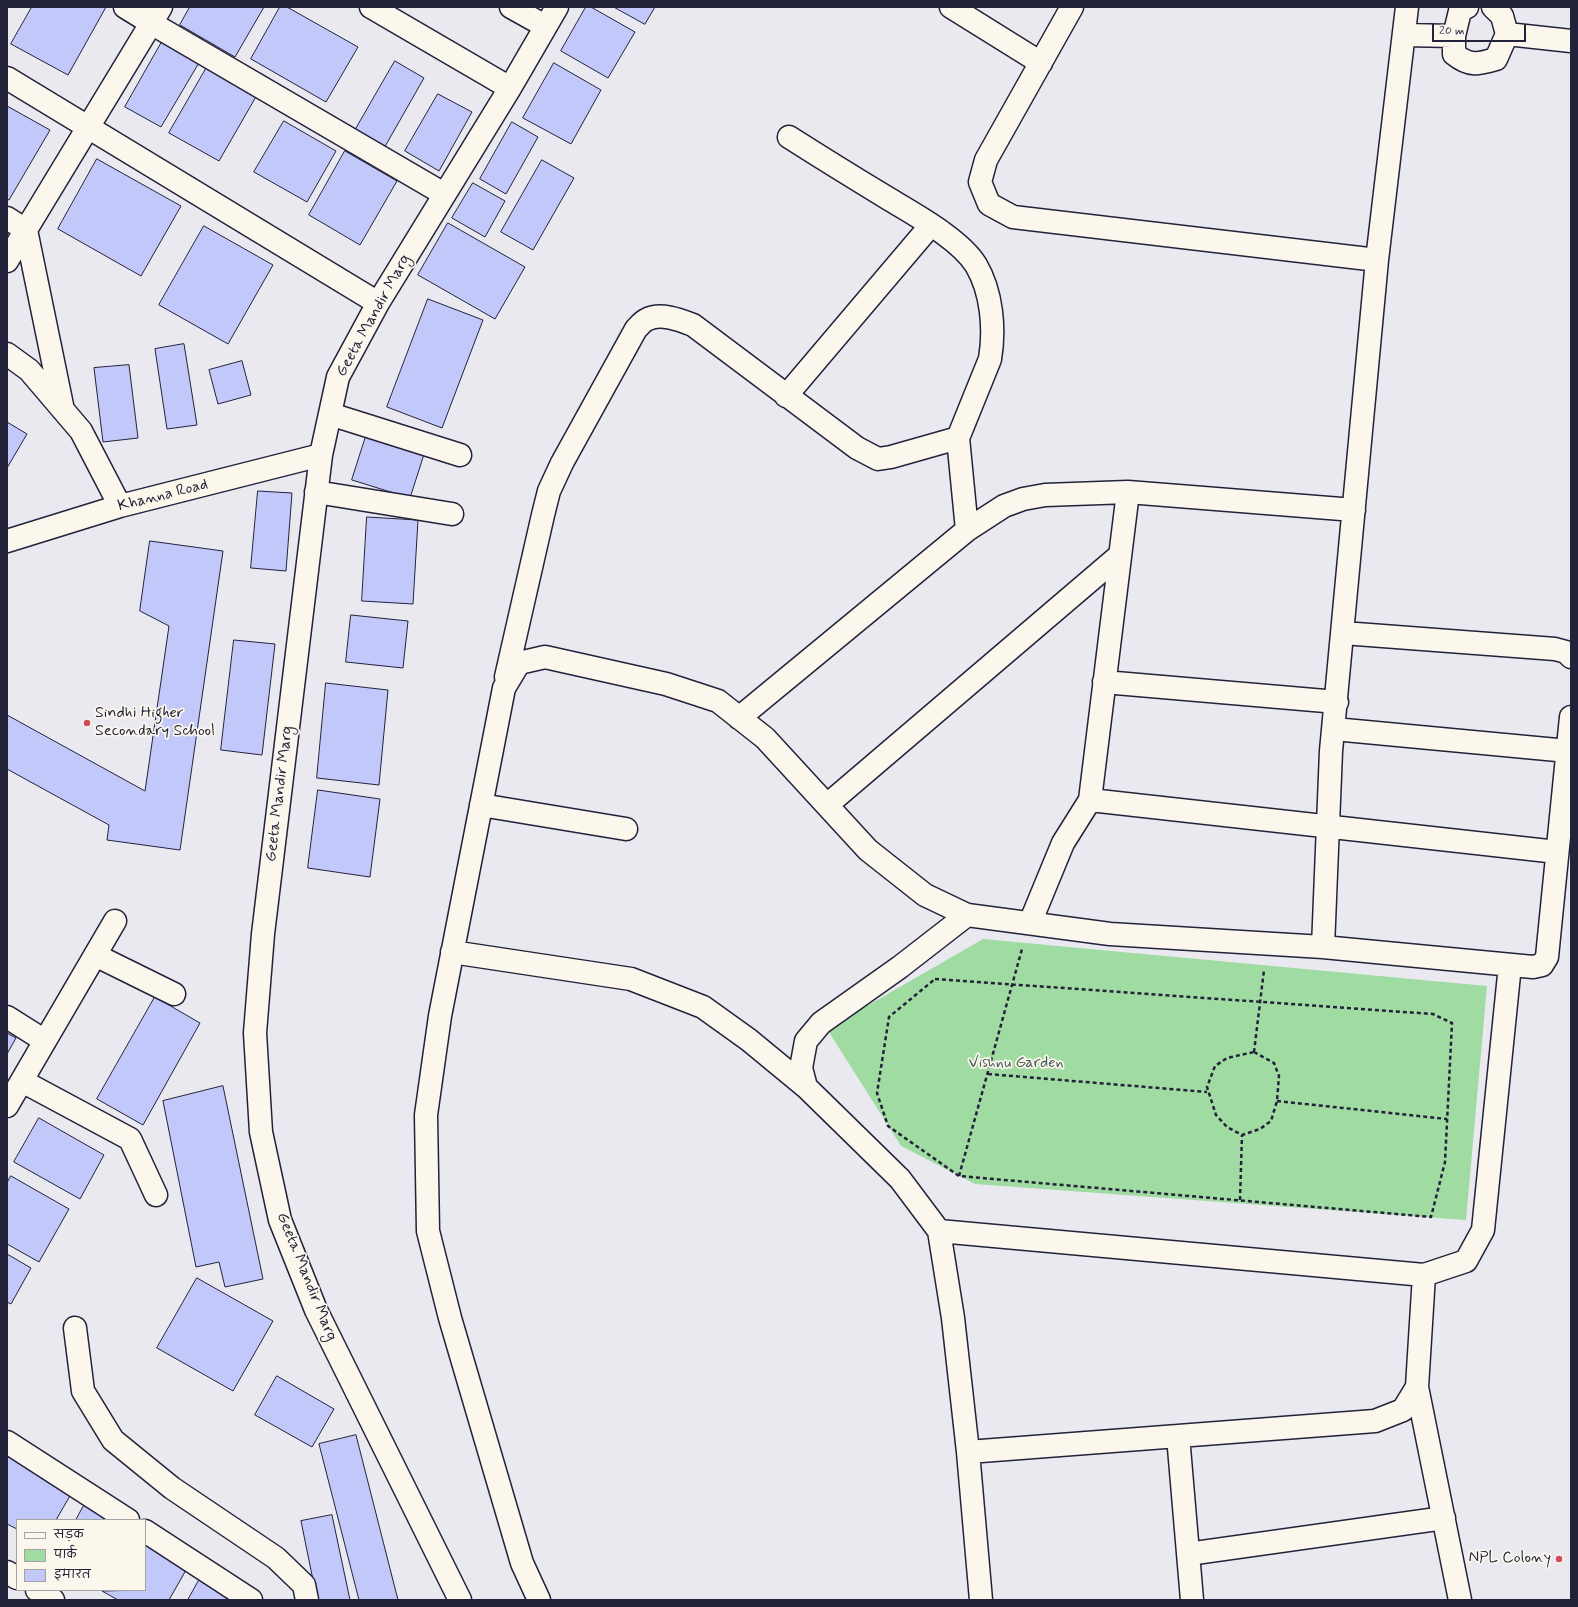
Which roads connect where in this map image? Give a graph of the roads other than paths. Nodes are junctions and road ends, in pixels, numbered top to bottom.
1 (125, 7) edge
2 (371, 7) edge
3 (511, 7) edge
4 (556, 7) edge
5 (951, 7) edge
6 (1072, 7) edge
7 (1407, 7) edge
8 (1467, 7) edge
9 (1493, 7) edge
10 (156, 15) edge
11 (545, 26) junction
12 (1507, 34) junction
13 (1404, 35) junction
14 (1454, 36) junction
15 (1571, 41) edge
16 (1041, 63) junction
17 (7, 78) edge
18 (510, 88) junction
19 (87, 127) junction
20 (788, 137) dead end
21 (444, 194) junction
22 (7, 218) edge
23 (932, 225) junction
24 (26, 230) junction
25 (1377, 260) junction
26 (7, 261) edge
27 (378, 303) junction
28 (7, 354) edge
29 (786, 396) junction
30 (64, 410) junction
31 (330, 414) junction
32 (958, 438) junction
33 (321, 455) junction
34 (460, 455) dead end
35 (316, 492) junction
36 (1128, 492) junction
37 (120, 506) junction
38 (1354, 510) junction
39 (452, 514) dead end
40 (967, 530) junction
41 (7, 541) edge
42 (1120, 555) junction
43 (1343, 634) junction
44 (1571, 658) edge
45 (1104, 682) junction
46 (504, 688) junction
47 (1336, 702) junction
48 (1571, 717) edge
49 (739, 718) junction
50 (1334, 729) junction
51 (1568, 751) junction
52 (1090, 800) junction
53 (481, 805) junction
54 (827, 805) junction
55 (1328, 826) junction
56 (626, 829) dead end
57 (1557, 852) junction
58 (967, 915) junction
59 (114, 921) dead end
60 (1030, 923) junction
61 (1323, 947) junction
62 (452, 952) junction
63 (95, 955) junction
64 (1510, 965) junction
65 (174, 994) dead end
66 (7, 1017) edge
67 (45, 1041) junction
68 (22, 1081) junction
69 (806, 1087) junction
70 (7, 1106) edge
71 (156, 1195) dead end
72 (939, 1231) junction
73 (1424, 1275) junction
74 (75, 1328) dead end
75 (1417, 1387) junction
76 (1178, 1436) junction
77 (7, 1442) edge
78 (968, 1452) junction
79 (1444, 1518) junction
80 (126, 1519) edge
81 (146, 1532) edge
82 (1188, 1554) junction
83 (7, 1572) edge
84 (16, 1577) edge
85 (251, 1600) edge
86 (307, 1600) edge
87 (460, 1600) edge
88 (539, 1600) edge
89 (981, 1600) edge
90 (1192, 1600) edge
91 (1460, 1600) edge

1 - 10 street
2 - 18 street
3 - 11 street
4 - 11 street, Geeta Mandir Marg
5 - 16 street
6 - 16 street
7 - 13 street
8 - 14 street
9 - 12 street
10 - 19 street
10 - 21 street
11 - 18 street, Geeta Mandir Marg
12 - 14 street
12 - 15 street
13 - 14 street
13 - 25 street
16 - 25 street
17 - 19 street
18 - 21 street, Geeta Mandir Marg
19 - 24 street
19 - 27 street
20 - 23 street
21 - 27 street, Geeta Mandir Marg
22 - 24 street
23 - 29 street
23 - 32 street
24 - 26 street
24 - 30 street
25 - 38 street
27 - 31 street, Geeta Mandir Marg
28 - 30 street
29 - 32 street
29 - 46 street
30 - 37 street
31 - 33 street, Geeta Mandir Marg
31 - 34 street
32 - 40 street
33 - 35 street, Geeta Mandir Marg
33 - 37 street, Khanna Road
35 - 39 street
35 - 87 street, Geeta Mandir Marg
36 - 38 street
36 - 40 street
36 - 42 street
37 - 41 street, Khanna Road
38 - 43 street
40 - 49 street
42 - 45 street
42 - 54 street
43 - 44 street
43 - 47 street
45 - 47 street
45 - 52 street
46 - 49 street
46 - 53 street
47 - 50 street
48 - 51 street
49 - 54 street
50 - 51 street
50 - 55 street
51 - 57 street
52 - 55 street
52 - 60 street
53 - 56 street
53 - 62 street
54 - 58 street
55 - 57 street
55 - 61 street
57 - 64 street
58 - 60 street
58 - 69 street
59 - 63 street
60 - 61 street
61 - 64 street
62 - 69 street
62 - 88 street
63 - 65 street
63 - 67 street
64 - 73 street
66 - 67 street
67 - 68 street
68 - 70 street
68 - 71 street
69 - 72 street
72 - 73 street
72 - 78 street
73 - 75 street
74 - 86 street
75 - 76 street
75 - 79 street
76 - 78 street
76 - 82 street
77 - 80 street
78 - 89 street
79 - 82 street
79 - 91 street
81 - 85 street
82 - 90 street
83 - 84 street

